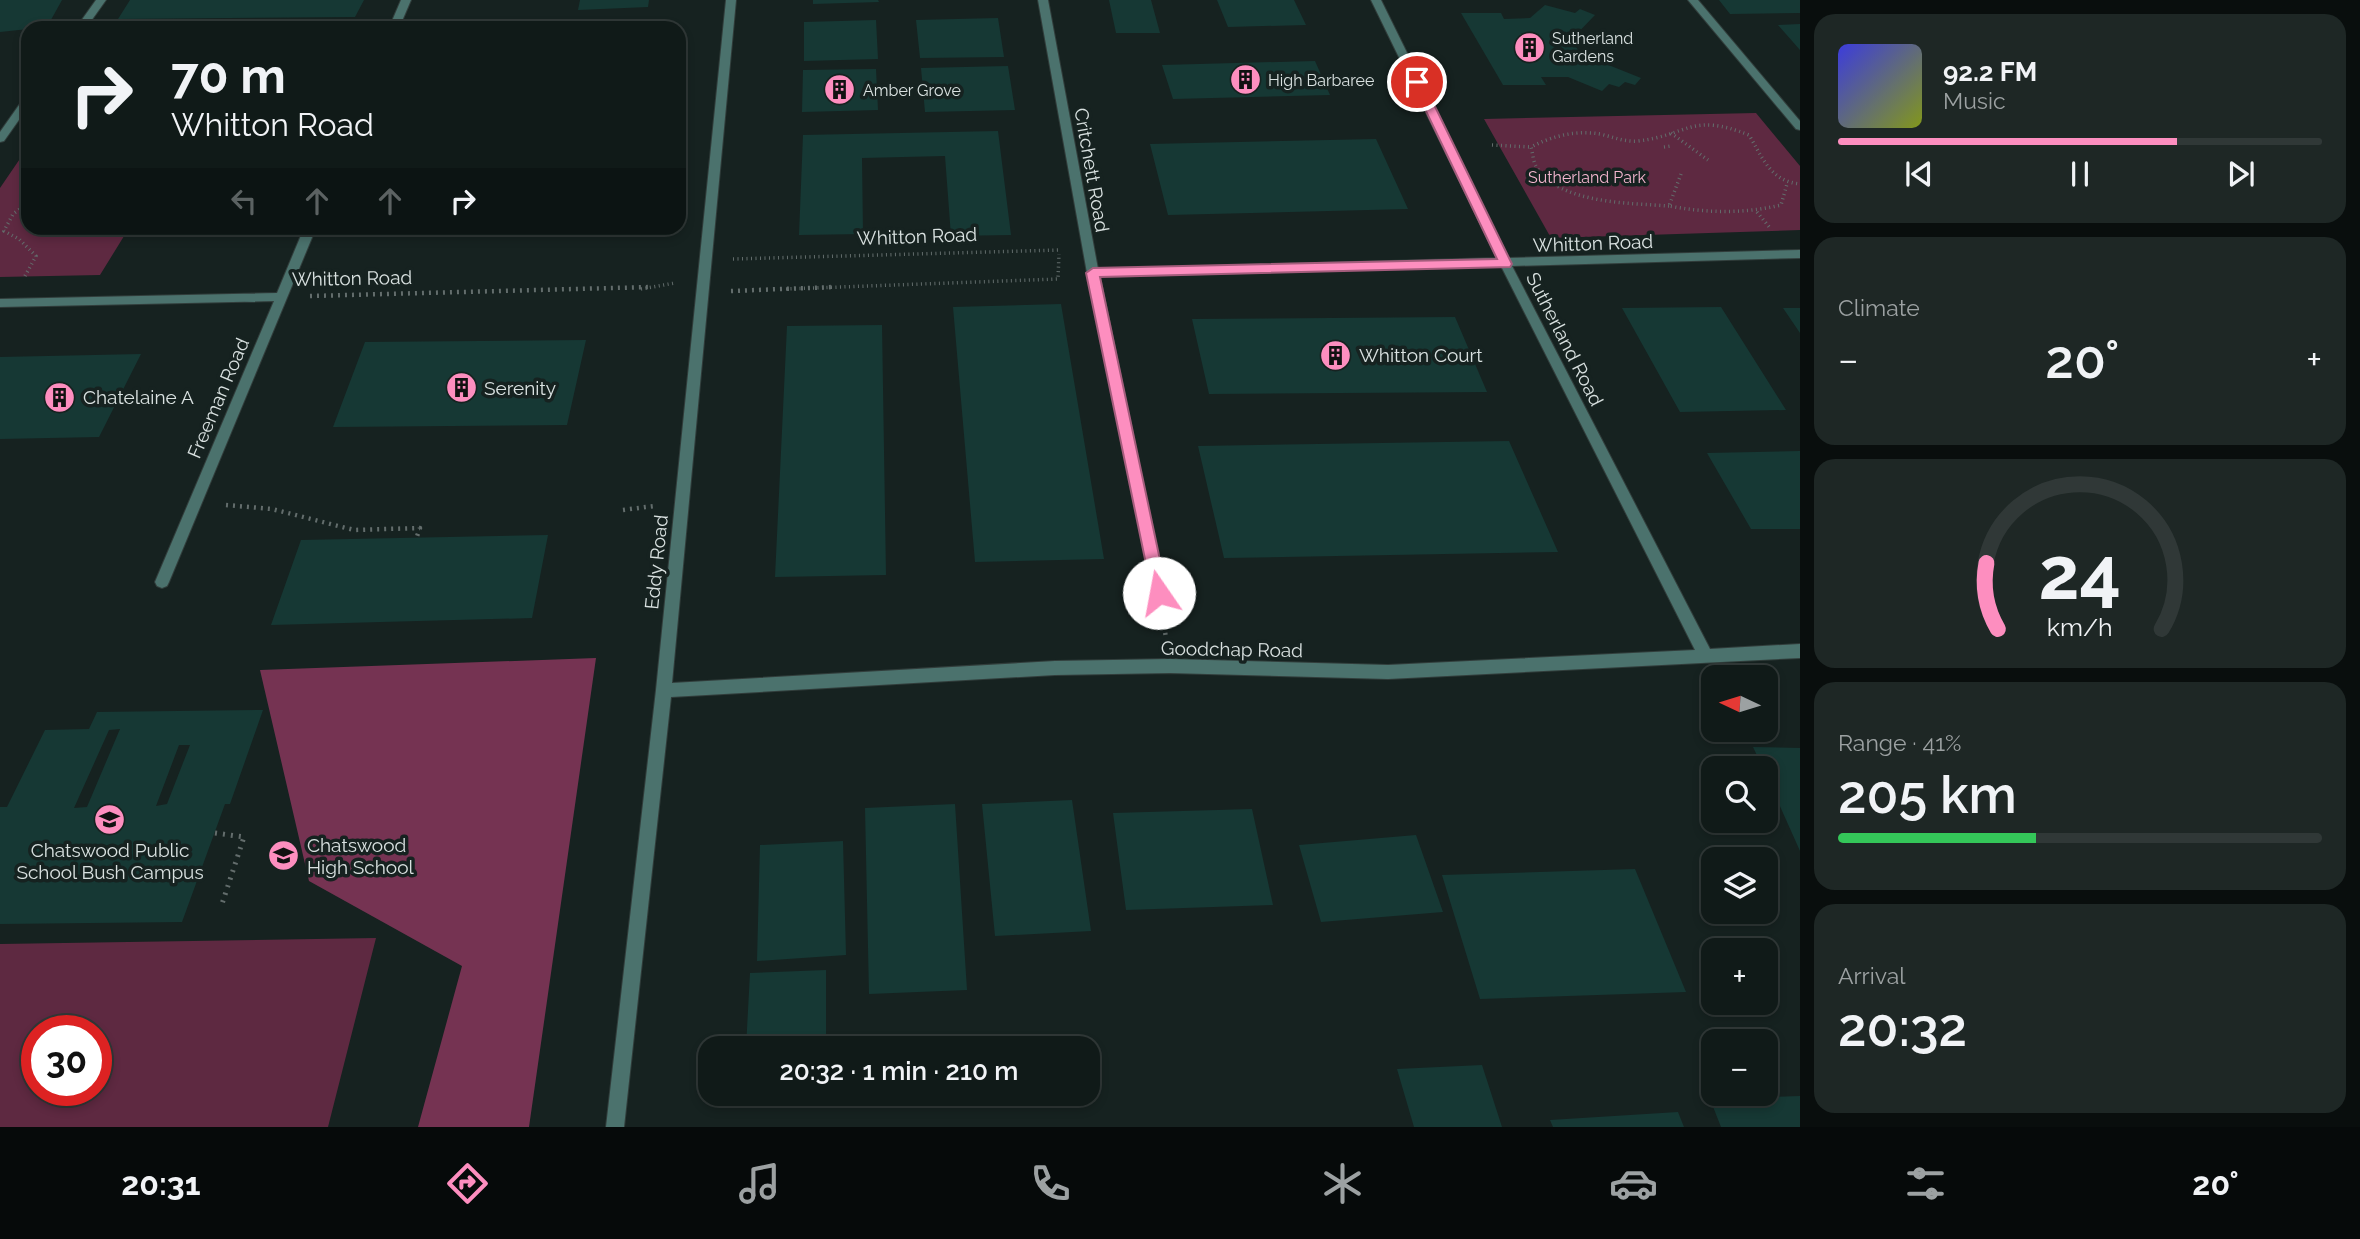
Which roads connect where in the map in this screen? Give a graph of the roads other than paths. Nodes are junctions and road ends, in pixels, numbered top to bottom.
1 (101, 0) edge
2 (406, 0) edge
3 (731, 0) edge
4 (1043, 0) edge
5 (1376, 0) edge
6 (1693, 0) edge
7 (86, 21) edge
8 (397, 21) edge
9 (21, 110) edge
10 (1800, 127) edge
11 (0, 139) edge
12 (307, 235) edge
13 (1800, 254) edge
14 (1505, 264) junction
15 (1093, 273) junction
16 (281, 297) junction
17 (0, 303) edge
18 (162, 582) dead end
19 (1159, 593) road end
20 (1800, 651) edge
21 (1706, 656) junction
22 (664, 690) junction
23 (615, 1127) edge

1 - 7 street
2 - 8 street
3 - 22 street, Eddy Road
4 - 15 street, Critchett Road
5 - 14 street, Sutherland Road
6 - 10 street
9 - 11 street
12 - 16 street, Freeman Road
13 - 14 street, Whitton Road
14 - 15 street, Whitton Road
14 - 21 street, Sutherland Road
15 - 19 street, Critchett Road
16 - 17 street, Whitton Road
16 - 18 street, Freeman Road
20 - 21 street, Goodchap Road
21 - 22 street, Goodchap Road
22 - 23 street, Eddy Road

